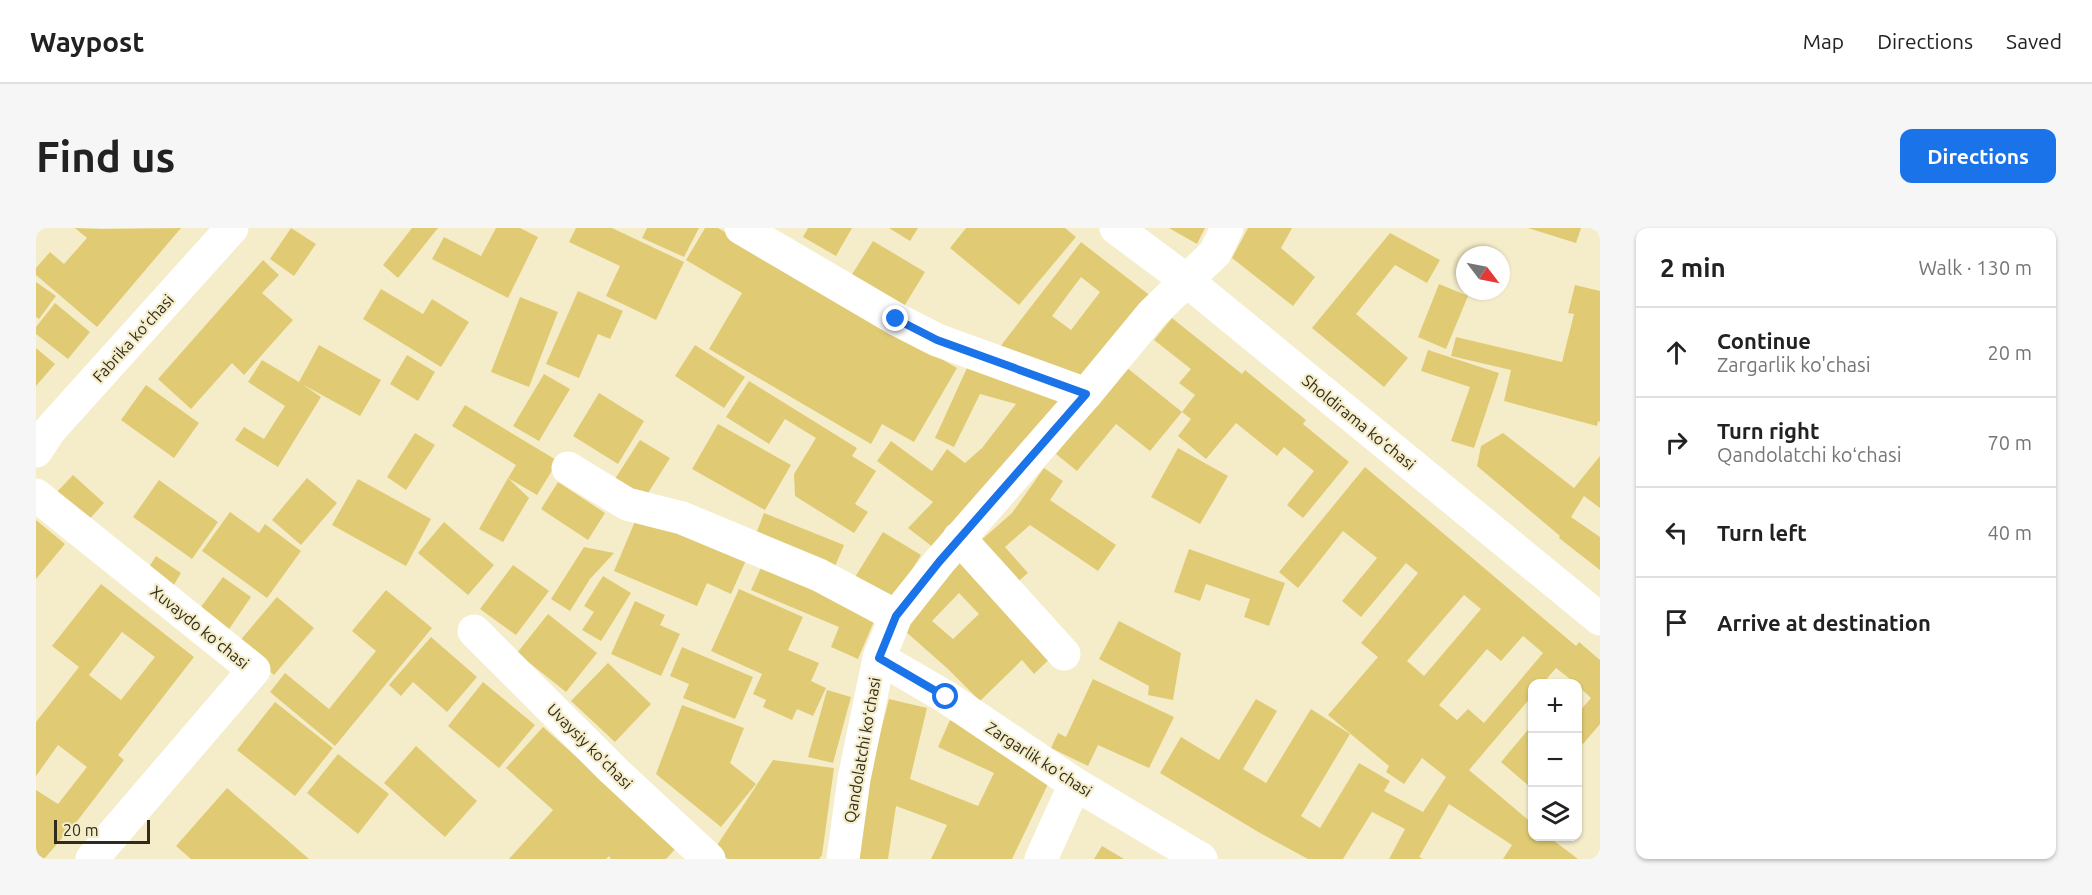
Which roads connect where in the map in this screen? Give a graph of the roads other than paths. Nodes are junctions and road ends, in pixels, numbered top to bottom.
1 (232, 228) edge
2 (741, 228) edge
3 (1116, 228) edge
4 (1227, 228) edge
5 (1186, 280) junction
6 (1086, 394) junction
7 (36, 451) edge
8 (568, 468) dead end
9 (36, 495) edge
10 (959, 538) junction
11 (896, 616) junction
12 (1600, 619) edge
13 (474, 631) dead end
14 (1064, 654) dead end
15 (879, 658) junction
16 (1075, 784) junction
17 (102, 855) edge
18 (709, 859) edge
19 (843, 859) edge
20 (1041, 859) edge
21 (1201, 859) edge

1 - 7 street, Fabrika koʻchasi
2 - 6 street
3 - 5 street, Sholdirama ko‘chasi
4 - 5 street, Qandolatchi koʻchasi
5 - 6 street, Qandolatchi koʻchasi
5 - 12 street, Sholdirama ko‘chasi
6 - 10 street, Qandolatchi koʻchasi
8 - 11 street
9 - 17 street, Xuvaydo koʻchasi
10 - 11 street, Qandolatchi koʻchasi
10 - 14 street
11 - 15 street, Qandolatchi koʻchasi
13 - 18 street, Uvaysiy ko'chasi
15 - 16 street, Zargarlik ko'chasi
15 - 19 street, Qandolatchi koʻchasi
16 - 20 street
16 - 21 street, Zargarlik ko'chasi

